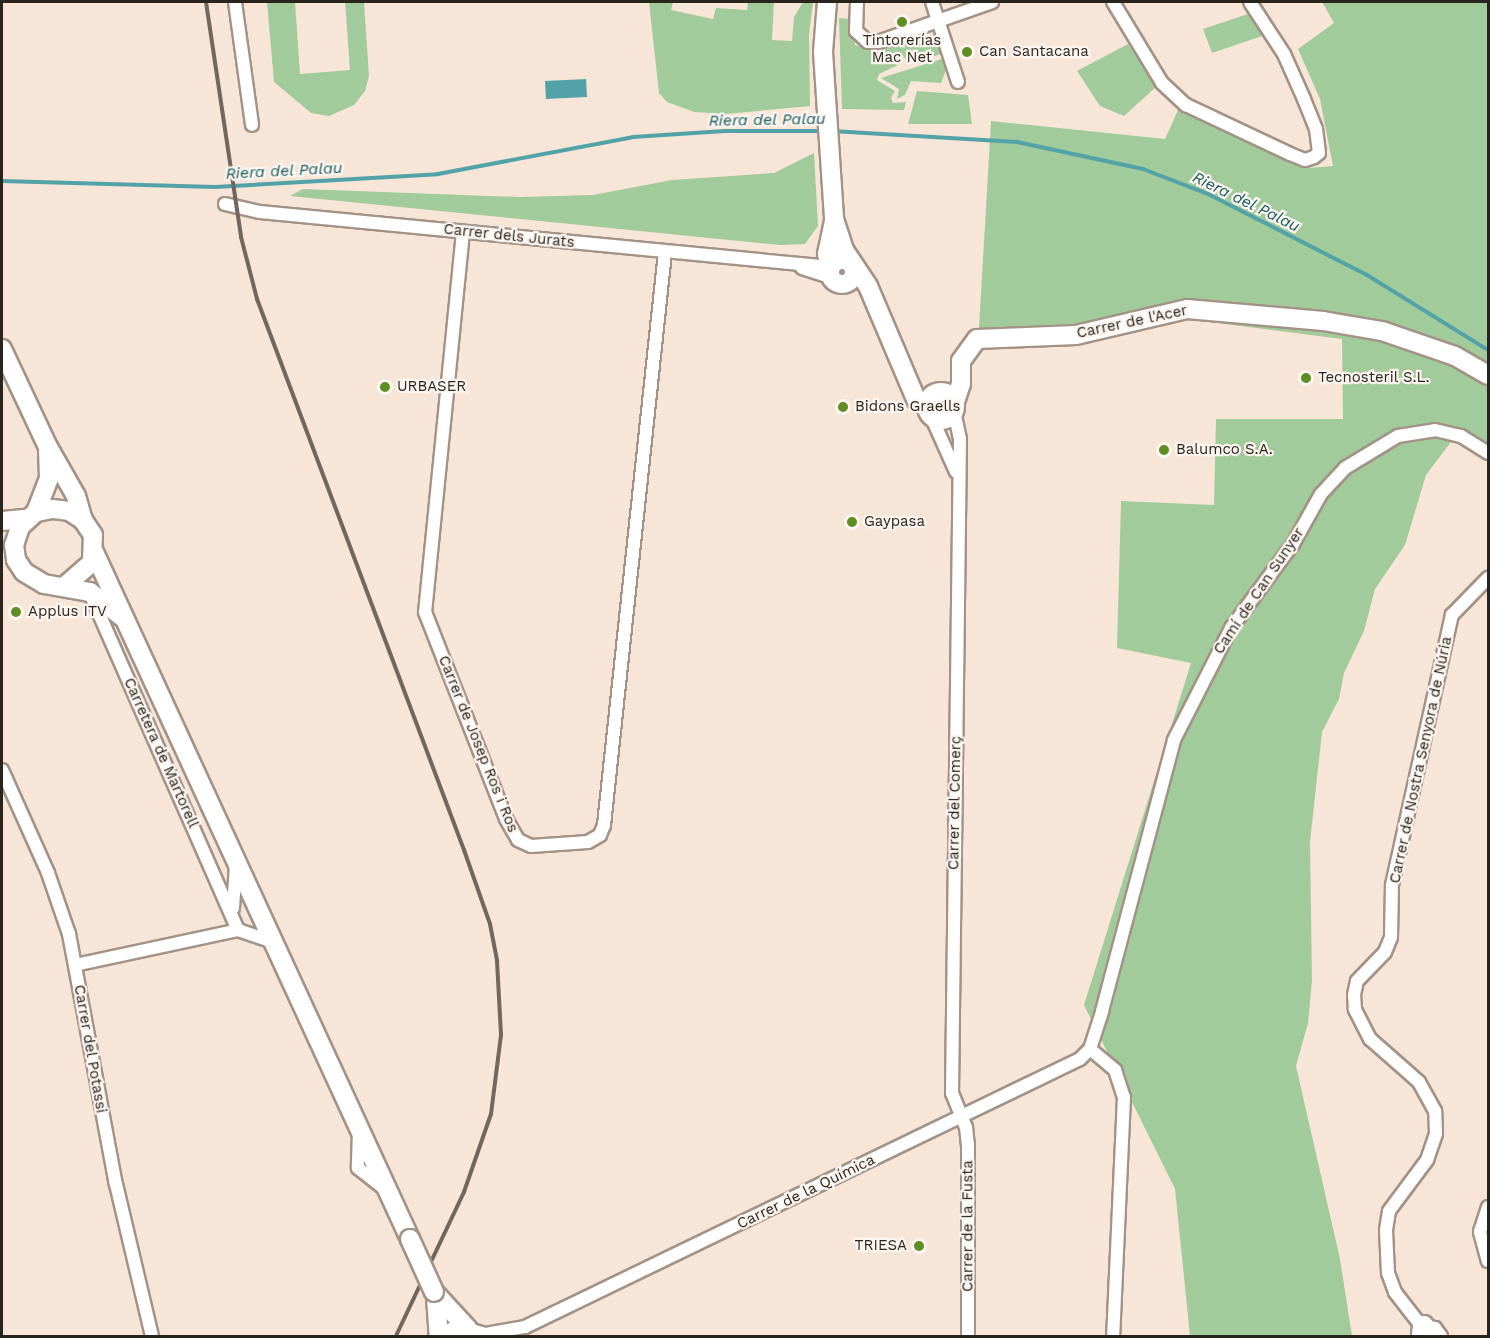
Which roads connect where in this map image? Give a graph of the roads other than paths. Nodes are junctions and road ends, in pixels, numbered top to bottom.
1 (235, 2) edge
2 (827, 2) edge
3 (857, 2) edge
4 (933, 2) edge
5 (992, 2) edge
6 (1113, 2) edge
7 (1250, 2) edge
8 (938, 20) junction
9 (958, 82) dead end
10 (252, 125) dead end
11 (225, 204) dead end
12 (834, 219) junction
13 (463, 232) junction
14 (665, 252) junction
15 (795, 266) junction
16 (853, 267) junction
17 (829, 270) junction
18 (881, 315) junction
19 (2, 349) edge
20 (960, 370) joint
21 (1483, 372) edge
22 (941, 404) junction
23 (48, 447) junction
24 (1488, 453) edge
25 (960, 488) junction
26 (32, 516) junction
27 (83, 519) junction
28 (2, 521) edge
29 (8, 548) edge
30 (94, 552) junction
31 (1488, 578) edge
32 (66, 585) junction
33 (90, 592) junction
34 (127, 623) junction
35 (2, 770) edge
36 (236, 858) junction
37 (232, 914) junction
38 (238, 930) junction
39 (275, 943) junction
40 (75, 965) junction
41 (1090, 1049) junction
42 (960, 1118) junction
43 (1488, 1207) edge
44 (1488, 1262) edge
45 (435, 1295) junction
46 (1423, 1330) edge
47 (477, 1333) edge
48 (516, 1333) edge
49 (152, 1336) edge
50 (439, 1336) edge
51 (445, 1336) edge
52 (968, 1336) edge
53 (1113, 1336) edge
54 (1441, 1336) edge

1 - 10 street
2 - 12 main road
3 - 8 street
4 - 8 street
5 - 8 street
6 - 7 street
8 - 9 street
11 - 13 street, Carrer dels Jurats
12 - 16 main road
12 - 17 main road
13 - 14 street, Carrer dels Jurats
13 - 14 street, Carrer de Josep Ros i Ros
14 - 15 street, Carrer dels Jurats
15 - 17 street, Carrer dels Jurats
15 - 17 street, Carrer dels Jurats
16 - 17 main road
16 - 18 main road
17 - 18 main road
18 - 22 main road
19 - 23 main road, Carretera de Martorell
20 - 21 main road, Carrer de l'Acer
20 - 22 main road, Carrer del Comerç
22 - 25 street, Carrer del Comerç
22 - 25 street, Carrer del Comerç
23 - 26 main road, Carretera de Martorell
23 - 27 main road, Carretera de Martorell
24 - 41 street, Camí de Can Sunyer
25 - 42 street, Carrer del Comerç
26 - 27 main road
26 - 28 main road
26 - 29 main road, Carretera de Martorell
27 - 30 main road, Carretera de Martorell
29 - 32 main road, Carretera de Martorell
30 - 32 main road
30 - 34 main road, Carretera de Martorell
31 - 46 street, Carrer de Nostra Senyora de Núria
32 - 33 main road, Carretera de Martorell
33 - 34 main road, Carretera de Martorell
33 - 37 street, Carretera de Martorell
34 - 36 main road, Carretera de Martorell
35 - 40 street, Carrer del Potassi
36 - 37 street, Carretera de Martorell
36 - 39 main road, Carretera de Martorell
37 - 38 street, Carretera de Martorell
38 - 39 street
38 - 40 street
39 - 45 main road, Carretera de Martorell, bridge
40 - 49 street, Carrer del Potassi
41 - 42 street, Carrer de la Química
41 - 53 street
42 - 48 street, Carrer de la Química
42 - 52 street, Carrer de la Fusta
43 - 44 street
45 - 47 main road, Carretera de Martorell
45 - 50 main road, Carretera de Martorell
46 - 54 street, Carrer de Nostra Senyora de Núria
47 - 48 street, Carrer de la Química
47 - 51 main road

